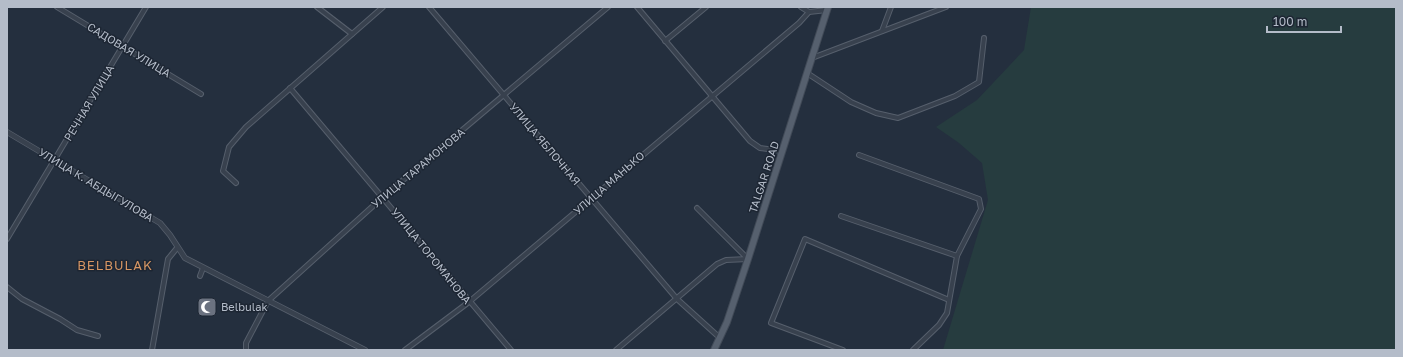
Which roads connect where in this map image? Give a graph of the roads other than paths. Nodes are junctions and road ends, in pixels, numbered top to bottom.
1 (58, 7) edge
2 (146, 7) edge
3 (318, 7) edge
4 (383, 7) edge
5 (429, 7) edge
6 (608, 7) edge
7 (637, 7) edge
8 (706, 7) edge
9 (801, 7) edge
10 (891, 7) edge
11 (946, 7) edge
12 (827, 8) edge
13 (809, 12) junction
14 (882, 31) junction
15 (352, 34) junction
16 (984, 38) dead end
17 (666, 41) junction
18 (123, 46) junction
19 (812, 58) junction
20 (807, 73) junction
21 (290, 88) junction
22 (201, 94) dead end
23 (504, 96) junction
24 (713, 97) junction
25 (7, 132) edge
26 (782, 152) junction
27 (859, 155) dead end
28 (55, 160) junction
29 (236, 183) dead end
30 (383, 197) junction
31 (591, 199) junction
32 (697, 208) dead end
33 (841, 216) dead end
34 (7, 239) edge
35 (177, 248) junction
36 (957, 256) junction
37 (748, 259) junction
38 (203, 268) junction
39 (200, 276) dead end
40 (7, 287) edge
41 (677, 299) junction
42 (268, 300) junction
43 (949, 300) junction
44 (469, 302) junction
45 (98, 336) dead end
46 (721, 338) junction
47 (152, 350) edge
48 (246, 350) edge
49 (365, 350) edge
50 (405, 350) edge
51 (510, 350) edge
52 (616, 350) edge
53 (714, 350) edge
54 (843, 350) edge
55 (913, 350) edge

1 - 18 street, САДОВАЯ УЛИЦА
2 - 18 street, РЕЧНАЯ УЛИЦА
3 - 15 street
4 - 15 street
5 - 23 street, УЛИЦА ЯБЛОЧНАЯ
6 - 23 street, УЛИЦА ТАРАМОНОВА
7 - 17 street
8 - 17 street
9 - 13 street
10 - 14 street
11 - 14 street
12 - 13 street
12 - 19 main road, TALGAR ROAD
13 - 24 street, УЛИЦА МАНЬКО
14 - 19 street
15 - 21 street
16 - 20 street
17 - 24 street
18 - 22 street, САДОВАЯ УЛИЦА
18 - 28 street, РЕЧНАЯ УЛИЦА
19 - 20 main road, TALGAR ROAD
20 - 26 main road, TALGAR ROAD
21 - 29 street
21 - 30 street, УЛИЦА ТОРОМАНОВА
23 - 30 street, УЛИЦА ТАРАМОНОВА
23 - 31 street, УЛИЦА ЯБЛОЧНАЯ
24 - 26 street
24 - 31 street, УЛИЦА МАНЬКО
25 - 28 street, УЛИЦА К. АБДЫГУЛОВА
26 - 37 main road, TALGAR ROAD
27 - 36 street
28 - 34 street, РЕЧНАЯ УЛИЦА
28 - 35 street, УЛИЦА К. АБДЫГУЛОВА
30 - 42 street, УЛИЦА ТАРАМОНОВА
30 - 44 street, УЛИЦА ТОРОМАНОВА
31 - 41 street, УЛИЦА ЯБЛОЧНАЯ
31 - 44 street, УЛИЦА МАНЬКО
32 - 37 street
33 - 36 street
35 - 38 street, УЛИЦА К. АБДЫГУЛОВА
35 - 47 street
36 - 43 street
37 - 41 street
37 - 46 main road, TALGAR ROAD
38 - 39 street
38 - 42 street, УЛИЦА К. АБДЫГУЛОВА
40 - 45 street
41 - 46 street, УЛИЦА ЯБЛОЧНАЯ
41 - 52 street
42 - 48 street, УЛИЦА ТАРАМОНОВА
42 - 49 street, УЛИЦА К. АБДЫГУЛОВА
43 - 54 street
43 - 55 street
44 - 50 street, УЛИЦА МАНЬКО
44 - 51 street, УЛИЦА ТОРОМАНОВА
46 - 53 main road, TALGAR ROAD

